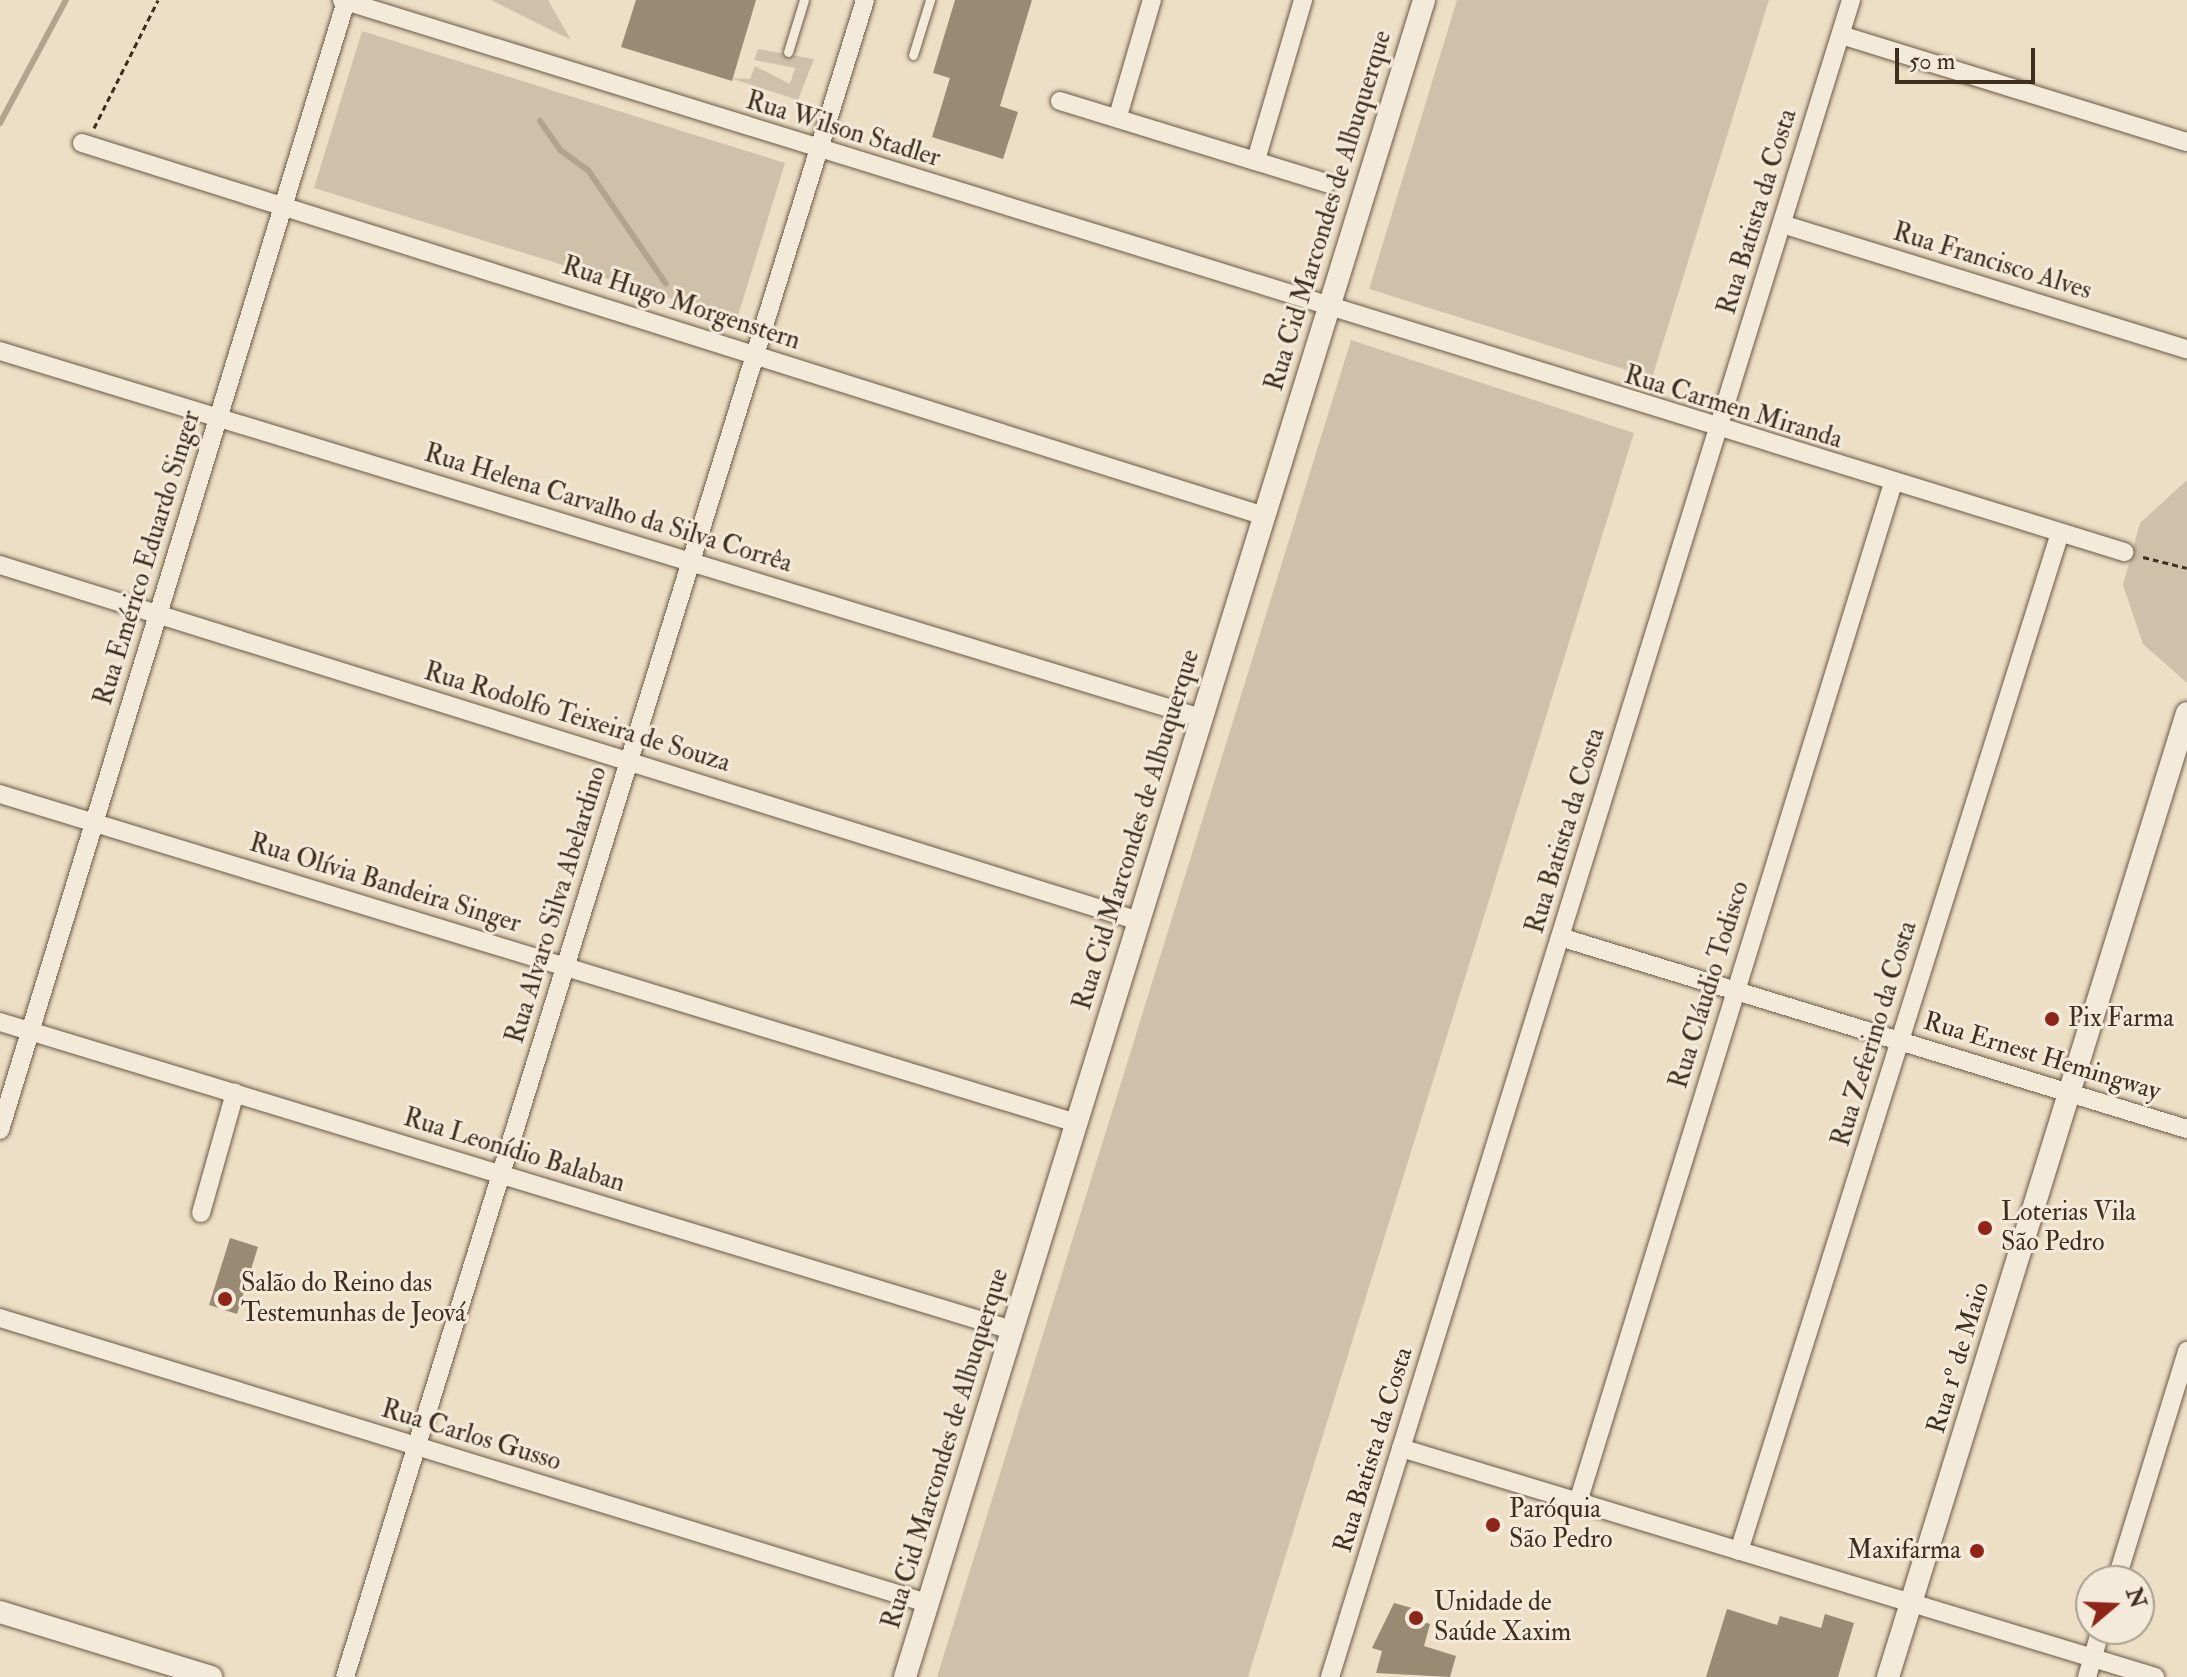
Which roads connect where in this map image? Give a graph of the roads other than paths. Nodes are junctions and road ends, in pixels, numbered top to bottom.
1 (804, 0) edge
2 (865, 0) edge
3 (930, 0) edge
4 (1152, 0) edge
5 (1303, 0) edge
6 (1424, 0) edge
7 (1851, 0) edge
8 (344, 1) edge
9 (1841, 35) junction
10 (788, 52) dead end
11 (913, 55) dead end
12 (1060, 101) dead end
13 (1118, 116) junction
14 (2187, 142) edge
15 (82, 143) road end
16 (819, 149) junction
17 (1256, 160) junction
18 (1327, 183) dead end
19 (283, 206) junction
20 (1782, 224) junction
21 (1328, 309) junction
22 (2187, 349) edge
23 (0, 351) edge
24 (755, 355) junction
25 (218, 417) junction
26 (1717, 431) junction
27 (1893, 483) junction
28 (1264, 516) junction
29 (2060, 533) junction
30 (2124, 552) road end
31 (691, 562) junction
32 (0, 565) edge
33 (158, 615) junction
34 (1201, 718) junction
35 (2186, 726) edge
36 (629, 762) junction
37 (0, 794) edge
38 (94, 823) junction
39 (1139, 921) junction
40 (1560, 937) junction
41 (565, 967) junction
42 (1736, 991) junction
43 (0, 1022) edge
44 (30, 1031) junction
45 (1900, 1041) junction
46 (235, 1093) junction
47 (2071, 1093) junction
48 (1076, 1123) junction
49 (2187, 1129) edge
50 (0, 1130) edge
51 (501, 1174) junction
52 (201, 1213) dead end
53 (0, 1318) edge
54 (1012, 1330) junction
55 (2187, 1351) edge
56 (417, 1446) junction
57 (1401, 1448) junction
58 (1578, 1502) junction
59 (1739, 1551) junction
60 (2121, 1565) edge
61 (927, 1603) junction
62 (1911, 1603) junction
63 (0, 1612) edge
64 (2096, 1645) edge
65 (2092, 1658) junction
66 (211, 1677) edge
67 (345, 1677) edge
68 (905, 1677) edge
69 (1330, 1677) edge
70 (1888, 1677) edge
71 (2087, 1677) edge
72 (2155, 1677) edge

1 - 10 lane
2 - 16 street, Rua Alvaro Silva Abelardino
3 - 11 lane
4 - 13 street
5 - 17 street
6 - 21 street, Rua Cid Marcondes de Albuquerque
7 - 9 street, Rua Batista da Costa
8 - 16 street, Rua Wilson Stadler
8 - 19 street, Rua Emérico Eduardo Singer
9 - 14 street
9 - 20 street, Rua Batista da Costa
12 - 13 street
13 - 17 street
15 - 19 street, Rua Hugo Morgenstern
16 - 21 street, Rua Wilson Stadler
16 - 24 street, Rua Alvaro Silva Abelardino
17 - 18 street
19 - 24 street, Rua Hugo Morgenstern
19 - 25 street, Rua Emérico Eduardo Singer
20 - 22 street, Rua Francisco Alves
20 - 26 street, Rua Batista da Costa
21 - 26 street, Rua Carmen Miranda
21 - 28 street, Rua Cid Marcondes de Albuquerque
23 - 25 street, Rua Helena Carvalho da Silva Corrêa
24 - 28 street, Rua Hugo Morgenstern
24 - 31 street, Rua Alvaro Silva Abelardino
25 - 31 street, Rua Helena Carvalho da Silva Corrêa
25 - 33 street, Rua Emérico Eduardo Singer
26 - 27 street, Rua Carmen Miranda
26 - 40 street, Rua Batista da Costa
27 - 29 street, Rua Carmen Miranda
27 - 42 street, Rua Cláudio Todisco
28 - 34 street, Rua Cid Marcondes de Albuquerque
29 - 30 street, Rua Carmen Miranda
29 - 45 street, Rua Zeferino da Costa
31 - 34 street, Rua Helena Carvalho da Silva Corrêa
31 - 36 street, Rua Alvaro Silva Abelardino
32 - 33 street, Rua Rodolfo Teixeira de Souza
33 - 36 street, Rua Rodolfo Teixeira de Souza
33 - 38 street, Rua Emérico Eduardo Singer
34 - 39 street, Rua Cid Marcondes de Albuquerque
35 - 47 street, Rua 1º de Maio
36 - 39 street, Rua Rodolfo Teixeira de Souza
36 - 41 street, Rua Alvaro Silva Abelardino
37 - 38 street, Rua Olívia Bandeira Singer
38 - 41 street, Rua Olívia Bandeira Singer
38 - 44 street, Rua Emérico Eduardo Singer
39 - 48 street, Rua Cid Marcondes de Albuquerque
40 - 42 street, Rua Ernest Hemingway
40 - 57 street, Rua Batista da Costa
41 - 48 street, Rua Olívia Bandeira Singer
41 - 51 street, Rua Alvaro Silva Abelardino
42 - 45 street, Rua Ernest Hemingway
42 - 58 street, Rua Cláudio Todisco
43 - 44 street, Rua Leonídio Balaban
44 - 46 street, Rua Leonídio Balaban
44 - 50 street, Rua Emérico Eduardo Singer
45 - 47 street, Rua Ernest Hemingway
45 - 59 street, Rua Zeferino da Costa
46 - 51 street, Rua Leonídio Balaban
46 - 52 street
47 - 49 street, Rua Ernest Hemingway
47 - 62 street, Rua 1º de Maio
48 - 54 street, Rua Cid Marcondes de Albuquerque
51 - 54 street, Rua Leonídio Balaban
51 - 56 street, Rua Alvaro Silva Abelardino
53 - 56 street, Rua Carlos Gusso
54 - 61 street, Rua Cid Marcondes de Albuquerque
55 - 60 street
56 - 61 street, Rua Carlos Gusso
56 - 67 street, Rua Alvaro Silva Abelardino
57 - 58 street
57 - 69 street, Rua Batista da Costa
58 - 59 street
59 - 62 street
61 - 68 street, Rua Cid Marcondes de Albuquerque
62 - 65 street
62 - 70 street, Rua 1º de Maio
63 - 66 street
64 - 65 street
65 - 71 street
65 - 72 street

